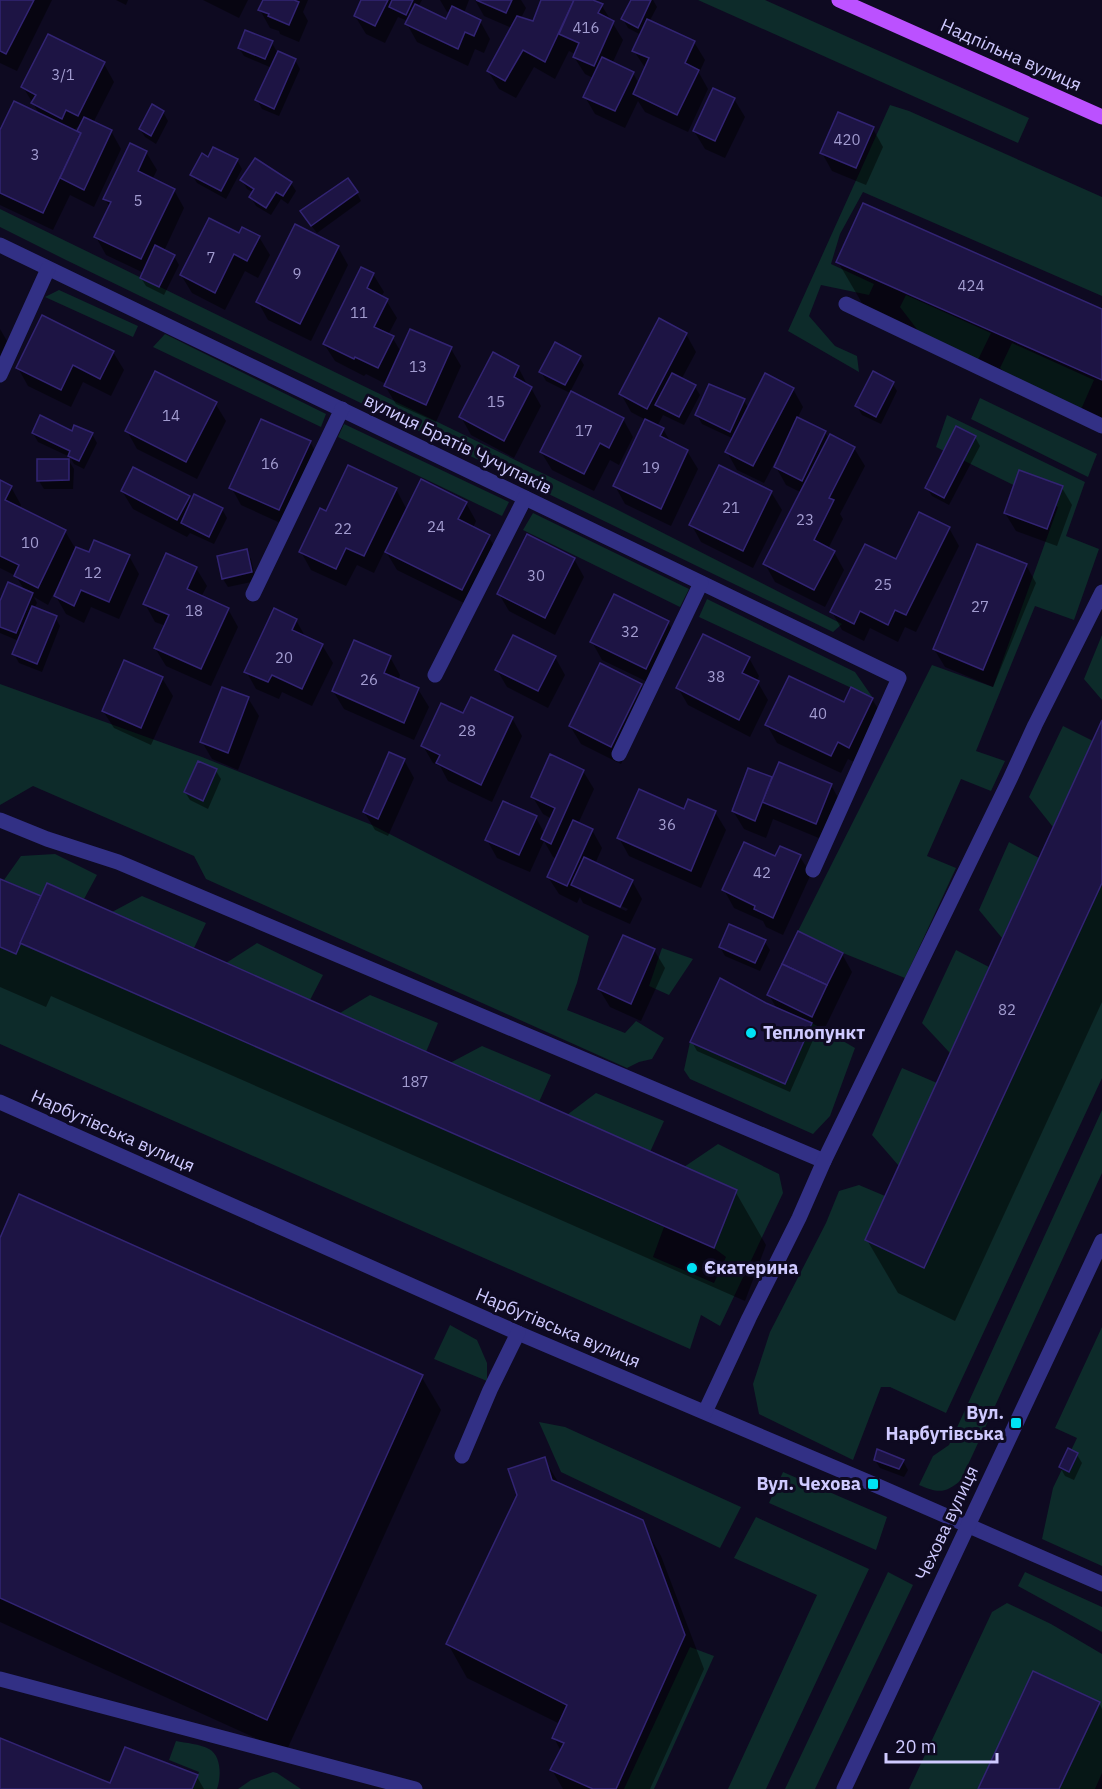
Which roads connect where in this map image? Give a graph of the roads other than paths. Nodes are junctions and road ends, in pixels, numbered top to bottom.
1 (839, 0) edge
2 (1102, 117) edge
3 (0, 245) edge
4 (48, 269) junction
5 (846, 304) dead end
6 (0, 375) edge
7 (342, 409) junction
8 (1102, 426) edge
9 (525, 498) junction
10 (701, 583) junction
11 (1102, 592) edge
12 (253, 594) dead end
13 (435, 675) dead end
14 (619, 754) dead end
15 (0, 820) edge
16 (813, 870) dead end
17 (0, 1102) edge
18 (824, 1161) junction
19 (1102, 1241) edge
20 (518, 1333) junction
21 (705, 1412) junction
22 (462, 1456) dead end
23 (968, 1526) junction
24 (1102, 1584) edge
25 (0, 1679) edge
26 (416, 1789) edge
27 (844, 1789) edge

1 - 2 main road, Надпільна вулиця
3 - 4 street, вулиця Братів Чучупаків
4 - 6 street
4 - 7 street, вулиця Братів Чучупаків
5 - 8 street
7 - 9 street, вулиця Братів Чучупаків
7 - 12 street
9 - 10 street, вулиця Братів Чучупаків
9 - 13 street
10 - 14 street
10 - 16 street, вулиця Братів Чучупаків
11 - 18 street
15 - 18 street
17 - 20 street, Нарбутівська вулиця
18 - 21 street
19 - 23 street, Чехова вулиця
20 - 21 street, Нарбутівська вулиця
20 - 22 street
21 - 23 street, Нарбутівська вулиця
23 - 24 street, Нарбутівська вулиця
23 - 27 street, Чехова вулиця
25 - 26 street

